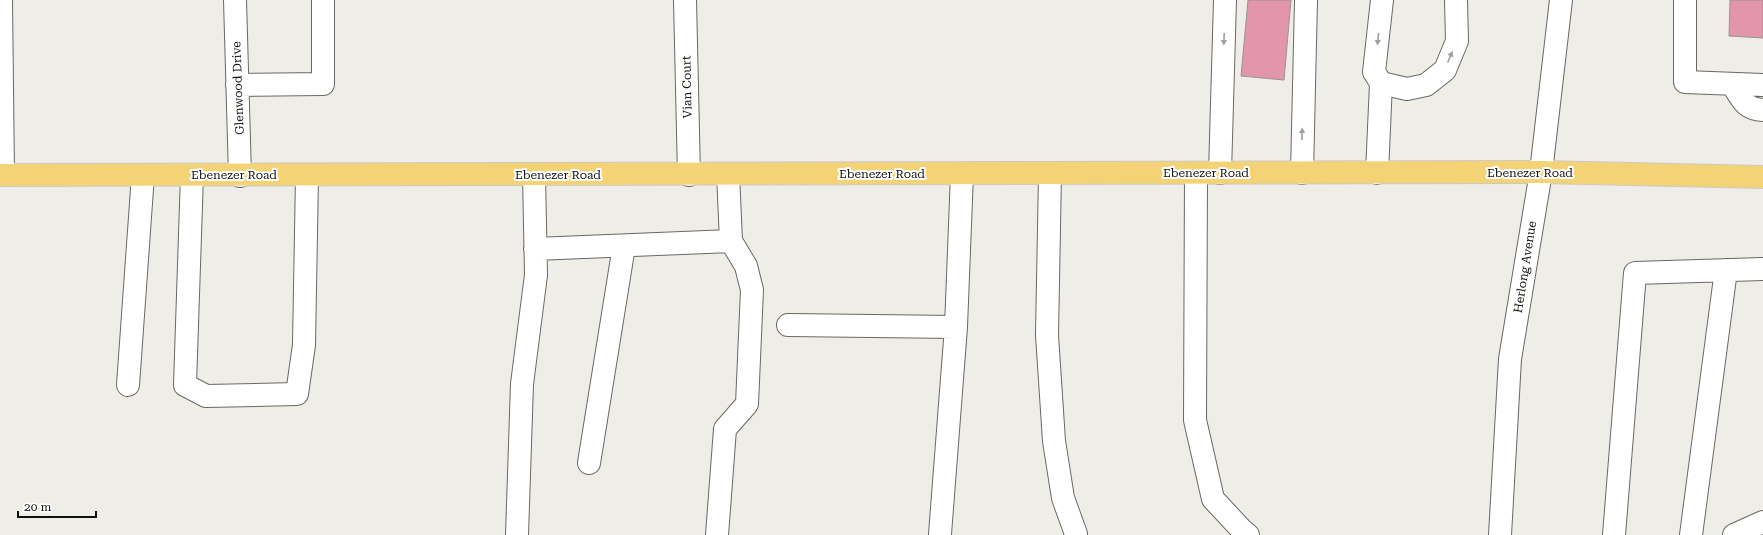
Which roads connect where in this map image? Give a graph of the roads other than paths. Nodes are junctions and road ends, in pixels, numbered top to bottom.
1 (1, 0) edge
2 (235, 0) edge
3 (323, 0) edge
4 (685, 0) edge
5 (1226, 0) edge
6 (1306, 0) edge
7 (1382, 0) edge
8 (1456, 0) edge
9 (1561, 0) edge
10 (1685, 0) edge
11 (1382, 83) junction
12 (1732, 84) junction
13 (1763, 85) edge
14 (237, 86) junction
15 (1763, 110) edge
16 (1541, 172) junction
17 (1220, 173) junction
18 (1302, 173) junction
19 (1377, 173) junction
20 (689, 174) junction
21 (728, 174) junction
22 (962, 174) junction
23 (1050, 174) junction
24 (1196, 174) junction
25 (1, 175) edge
26 (143, 175) junction
27 (192, 175) junction
28 (534, 175) junction
29 (240, 176) junction
30 (307, 176) junction
31 (1763, 177) edge
32 (731, 241) junction
33 (624, 246) junction
34 (536, 250) junction
35 (1763, 269) edge
36 (1726, 270) junction
37 (788, 325) dead end
38 (956, 327) junction
39 (128, 385) dead end
40 (589, 463) dead end
41 (1763, 522) edge
42 (940, 534) edge
43 (1076, 534) edge
44 (518, 535) edge
45 (717, 535) edge
46 (1248, 535) edge
47 (1500, 535) edge
48 (1614, 535) edge
49 (1692, 535) edge
50 (1734, 535) edge

1 - 25 street
2 - 14 street, Glenwood Drive
3 - 14 street
4 - 20 street, Vian Court
5 -> 17 street
18 -> 6 street
7 -> 11 street
11 -> 8 street
9 - 16 street, Herlong Avenue
10 - 12 street
11 - 19 street
12 - 13 street
12 - 15 street
14 - 29 street, Glenwood Drive
16 - 19 main road, Ebenezer Road
16 - 31 main road, Ebenezer Road
16 - 47 street, Herlong Avenue
17 - 18 main road, Ebenezer Road
17 - 24 main road, Ebenezer Road
18 - 19 main road, Ebenezer Road
20 - 21 main road, Ebenezer Road
20 - 28 main road, Ebenezer Road
21 - 22 main road, Ebenezer Road
21 - 32 street
22 - 23 main road, Ebenezer Road
22 - 38 street
23 - 24 main road, Ebenezer Road
23 - 43 street
24 - 46 street
25 - 26 main road, Ebenezer Road
26 - 27 main road, Ebenezer Road
26 - 39 street
27 - 29 main road, Ebenezer Road
27 - 30 street
28 - 30 main road, Ebenezer Road
28 - 34 street
29 - 30 main road, Ebenezer Road
32 - 33 street
32 - 45 street
33 - 34 street
33 - 40 street
34 - 44 street
35 - 36 street
36 - 48 street
36 - 49 street
37 - 38 street
38 - 42 street
41 - 50 street

